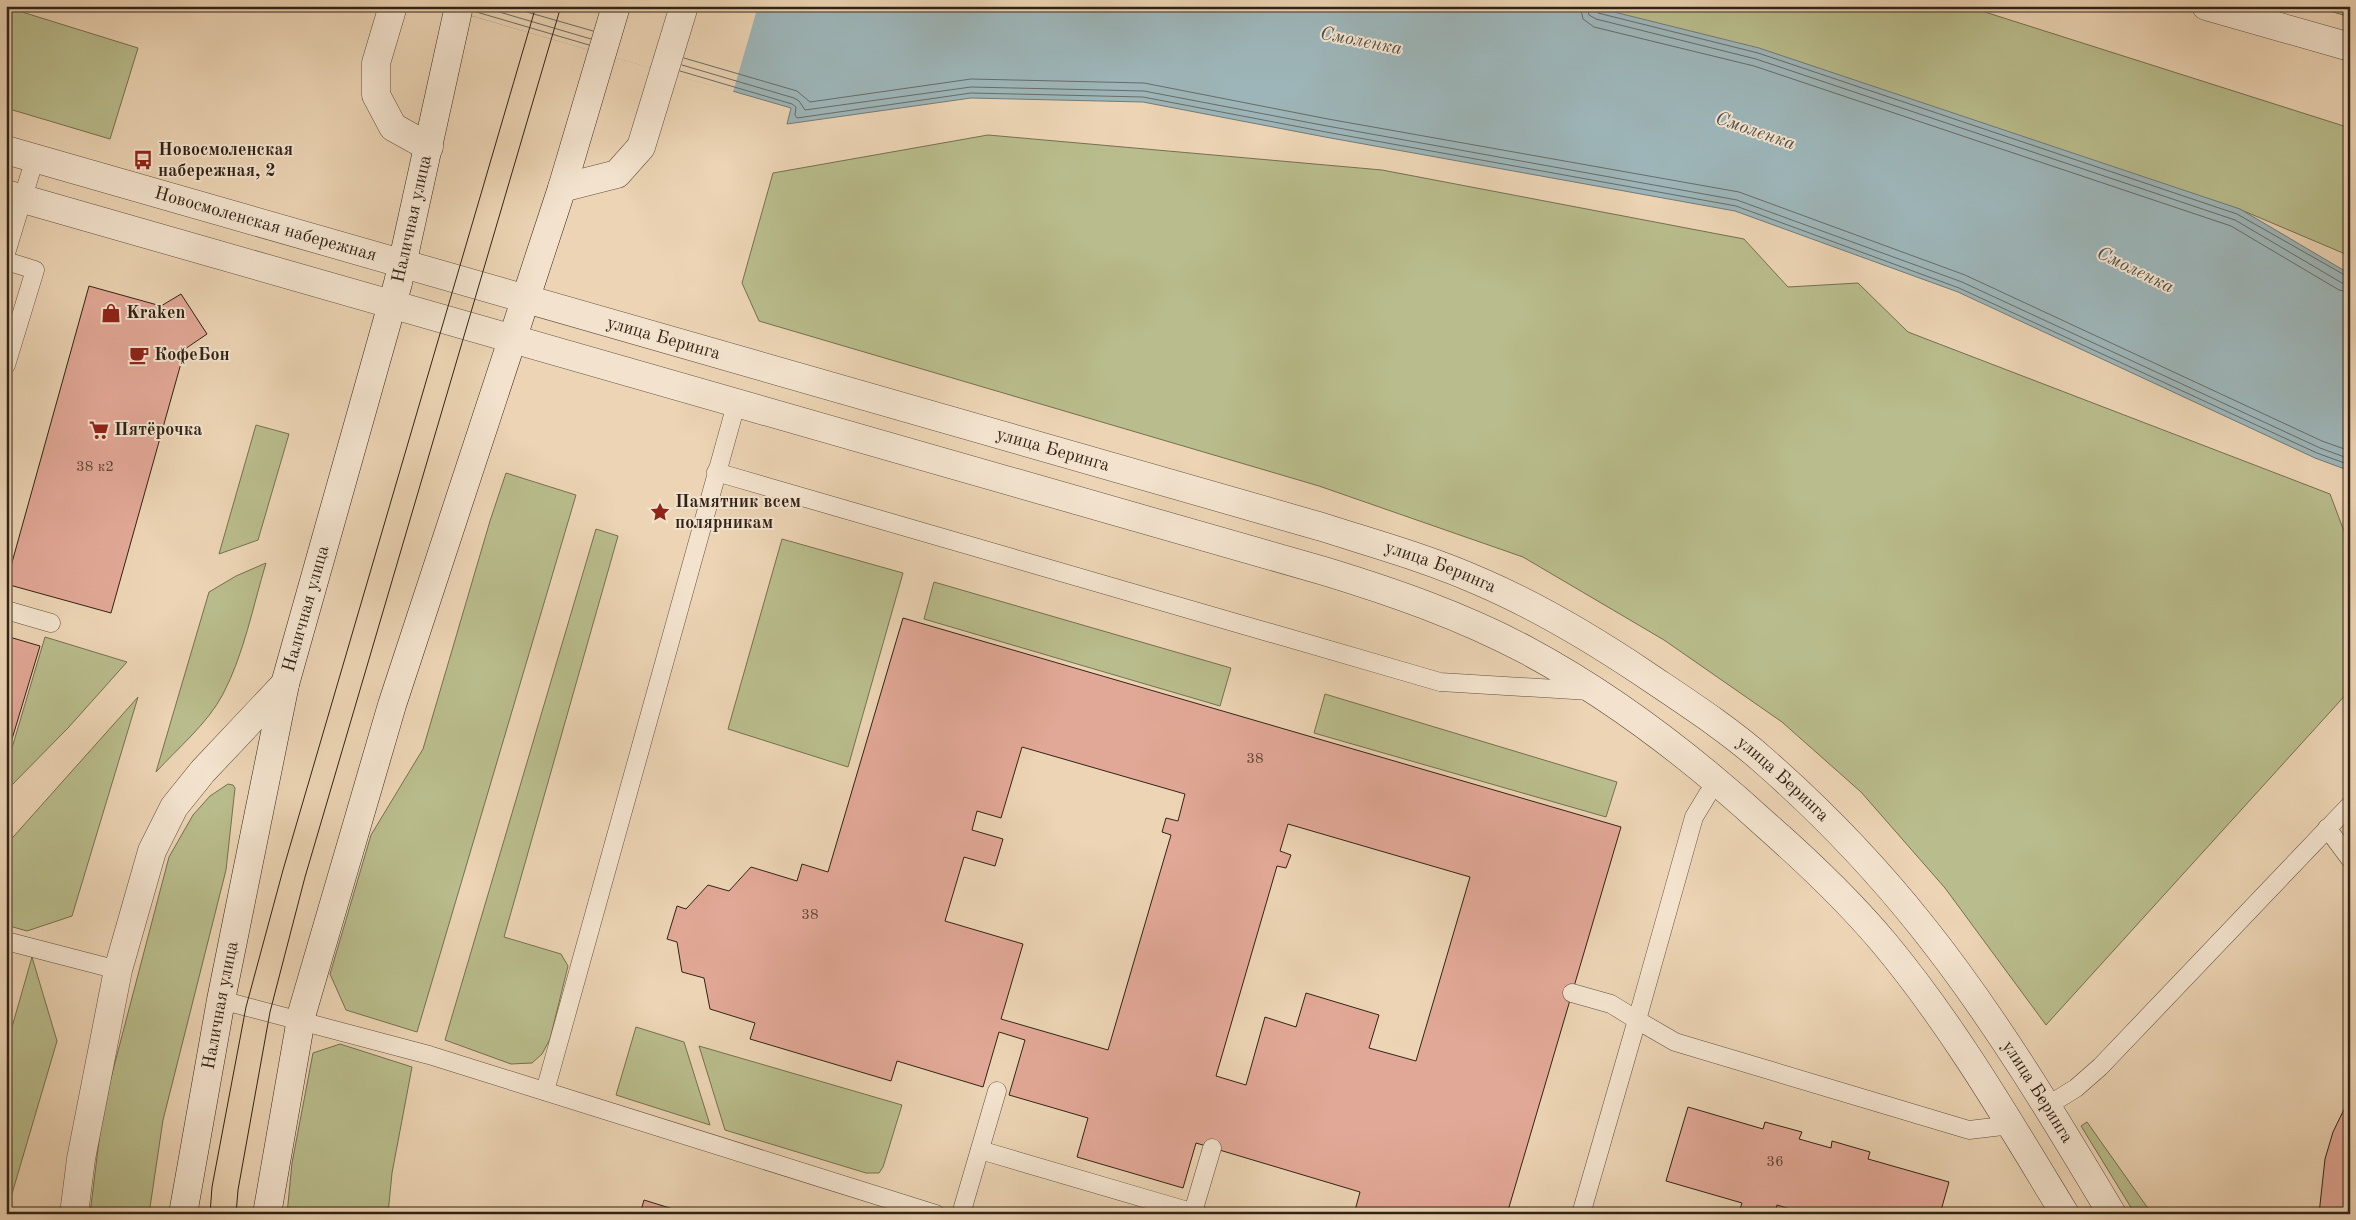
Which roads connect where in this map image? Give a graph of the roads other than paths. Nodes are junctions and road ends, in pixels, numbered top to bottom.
1 (393, 6) edge
2 (616, 6) edge
3 (684, 6) edge
4 (2206, 6) edge
5 (458, 9) edge
6 (2350, 47) edge
7 (429, 146) junction
8 (6, 150) edge
9 (35, 158) junction
10 (562, 188) junction
11 (14, 196) edge
12 (6, 253) edge
13 (6, 261) edge
14 (402, 265) junction
15 (524, 300) junction
16 (391, 306) junction
17 (511, 338) junction
18 (6, 366) edge
19 (737, 401) junction
20 (716, 472) junction
21 (6, 610) edge
22 (51, 623) dead end
23 (285, 684) junction
24 (1593, 692) junction
25 (1719, 783) junction
26 (2350, 805) edge
27 (2326, 828) junction
28 (2350, 859) edge
29 (6, 941) edge
30 (118, 970) junction
31 (1572, 993) dead end
32 (221, 1000) junction
33 (301, 1020) junction
34 (1637, 1020) junction
35 (545, 1091) junction
36 (997, 1091) dead end
37 (2047, 1106) junction
38 (2011, 1125) junction
39 (1212, 1148) dead end
40 (980, 1150) junction
41 (1196, 1213) edge
42 (74, 1214) edge
43 (183, 1214) edge
44 (266, 1214) edge
45 (936, 1214) edge
46 (961, 1214) edge
47 (1581, 1214) edge
48 (2065, 1214) edge
49 (2112, 1214) edge

1 - 7 street
2 - 10 street
3 - 10 street
4 - 6 street
5 - 7 street, Наличная улица
7 - 14 street, Наличная улица
8 - 9 street, Новосмоленская набережная
9 - 11 lane
9 - 14 street, Новосмоленская набережная
10 - 15 street
11 - 12 lane
11 - 16 street
13 - 18 lane
14 - 15 street, Новосмоленская набережная
14 - 16 street, Наличная улица
15 - 17 street
15 - 37 street, улица Беринга
16 - 17 street
16 - 23 street, Наличная улица
17 - 19 street
17 - 33 street
19 - 20 lane
19 - 24 street
20 - 24 lane
20 - 35 lane
21 - 22 lane
23 - 30 street
23 - 32 street, Наличная улица
24 - 25 street
25 - 34 lane
25 - 38 street
26 - 27 lane
27 - 28 lane
27 - 37 lane
29 - 30 lane
30 - 42 street
31 - 34 lane
32 - 33 lane
32 - 43 street, Наличная улица
33 - 35 lane
33 - 44 street
34 - 38 lane
34 - 47 lane
35 - 45 lane
36 - 40 lane
37 - 49 street, улица Беринга
38 - 48 street
39 - 41 lane
40 - 41 lane
40 - 46 lane

